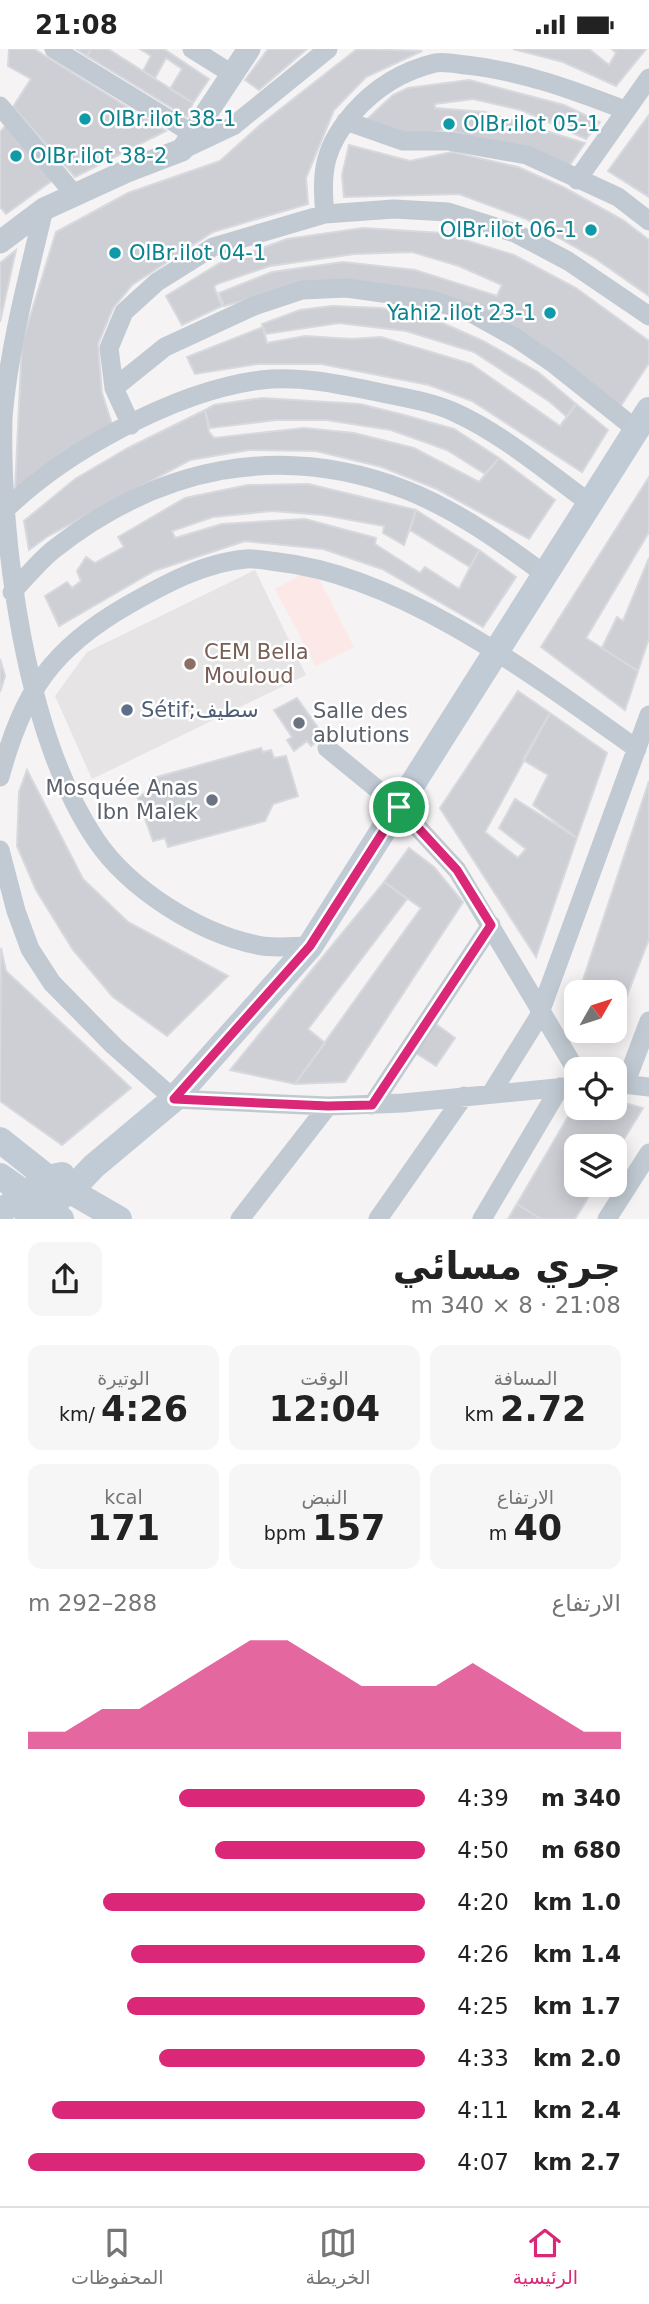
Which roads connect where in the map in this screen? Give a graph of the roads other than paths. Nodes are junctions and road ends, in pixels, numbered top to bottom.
1 (54, 49) edge
2 (192, 49) edge
3 (249, 49) edge
4 (328, 49) edge
5 (437, 55) edge
6 (232, 74) junction
7 (649, 78) edge
8 (0, 106) edge
9 (625, 110) junction
10 (346, 121) junction
11 (187, 142) junction
12 (577, 180) junction
13 (75, 195) junction
14 (44, 209) junction
15 (325, 214) junction
16 (649, 221) edge
17 (3, 233) edge
18 (649, 316) edge
19 (114, 388) junction
20 (643, 420) edge
21 (131, 425) junction
22 (1, 428) edge
23 (591, 504) junction
24 (1, 514) edge
25 (547, 576) junction
26 (12, 592) junction
27 (497, 655) junction
28 (33, 692) junction
29 (649, 715) edge
30 (327, 748) dead end
31 (637, 749) junction
32 (0, 777) edge
33 (399, 807) junction
34 (0, 850) edge
35 (8, 917) edge
36 (491, 925) junction
37 (310, 946) junction
38 (541, 1008) junction
39 (649, 1021) edge
40 (569, 1057) edge
41 (627, 1068) edge
42 (627, 1084) edge
43 (564, 1087) edge
44 (649, 1087) edge
45 (492, 1092) junction
46 (564, 1093) edge
47 (464, 1096) junction
48 (174, 1099) junction
49 (372, 1105) junction
50 (328, 1106) junction
51 (0, 1140) edge
52 (649, 1153) edge
53 (0, 1176) edge
54 (59, 1185) junction
55 (39, 1210) edge
56 (0, 1212) edge
57 (119, 1219) edge
58 (240, 1219) edge
59 (378, 1219) edge
60 (482, 1219) edge
61 (607, 1219) edge

1 - 11 street
2 - 6 street
3 - 6 street
4 - 11 street
5 - 9 street
5 - 10 street
6 - 11 street
7 - 9 street
8 - 13 street
9 - 12 street
10 - 12 street
10 - 15 street
11 - 13 street
12 - 16 street
13 - 14 street
14 - 17 street
14 - 22 street
15 - 18 street
15 - 19 street
19 - 20 street
19 - 21 street
20 - 23 main road
21 - 23 street
21 - 24 street
22 - 24 street
23 - 25 main road
24 - 26 street
25 - 26 street
25 - 27 main road
26 - 28 street
27 - 28 street
27 - 31 street
27 - 33 main road
28 - 32 street
28 - 37 street
29 - 31 street
30 - 33 street
31 - 38 street
33 - 36 street
33 - 37 main road
34 - 35 street
35 - 48 street
36 - 38 street
36 - 49 street
37 - 48 main road
38 - 40 street
38 - 45 street
39 - 41 street
42 - 44 street
43 - 45 street
45 - 47 street
46 - 60 street
47 - 49 street
47 - 59 street
48 - 50 street
48 - 54 main road
49 - 50 street
50 - 58 street
51 - 54 main road
52 - 61 street
53 - 55 main road
54 - 55 main road
54 - 57 main road
55 - 56 main road

